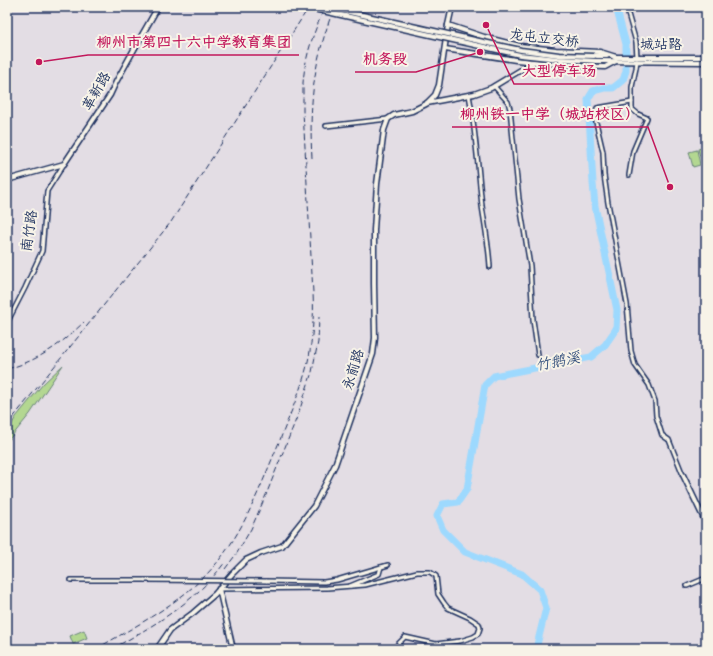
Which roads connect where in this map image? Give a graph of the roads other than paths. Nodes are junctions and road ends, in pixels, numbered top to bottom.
1 (158, 7) edge
2 (306, 7) edge
3 (327, 7) edge
4 (452, 7) edge
5 (626, 7) edge
6 (448, 25) junction
7 (445, 49) junction
8 (594, 56) joint
9 (706, 57) edge
10 (617, 59) junction
11 (635, 59) junction
12 (596, 61) joint
13 (534, 62) junction
14 (706, 62) edge
15 (494, 86) junction
16 (468, 96) junction
17 (632, 102) junction
18 (426, 104) junction
19 (388, 119) junction
20 (326, 126) dead end
21 (64, 164) junction
22 (629, 175) dead end
23 (7, 180) edge
24 (490, 267) dead end
25 (7, 323) edge
26 (538, 355) dead end
27 (683, 475) joint
28 (706, 523) edge
29 (388, 565) dead end
30 (381, 567) junction
31 (706, 578) edge
32 (72, 580) dead end
33 (688, 586) dead end
34 (346, 587) junction
35 (219, 589) junction
36 (157, 649) edge
37 (233, 649) edge
38 (393, 649) edge

1 - 21 street, 革新路
2 - 12 street, 龙屯立交桥, bridge
3 - 8 street, 龙屯立交桥, bridge
4 - 6 street
5 - 11 street
6 - 7 street
6 - 10 street, 城站路
7 - 13 street, 城站路
7 - 18 street
8 - 10 street, 城站路
9 - 11 street, 城站路
10 - 11 street, 城站路
10 - 12 street, 城站路
10 - 13 street, 城站路
11 - 14 street, 城站路
11 - 17 street
13 - 15 street
15 - 16 street
15 - 26 street
16 - 18 street
16 - 24 street
17 - 22 street
17 - 27 street
18 - 19 street
19 - 20 street
19 - 35 street, 永前路
21 - 23 street
21 - 25 street, 南竹路
27 - 28 street
29 - 30 street
30 - 32 street, bridge
30 - 34 street
31 - 33 street
34 - 35 street
34 - 38 street
35 - 36 street, 永前路
35 - 37 street

